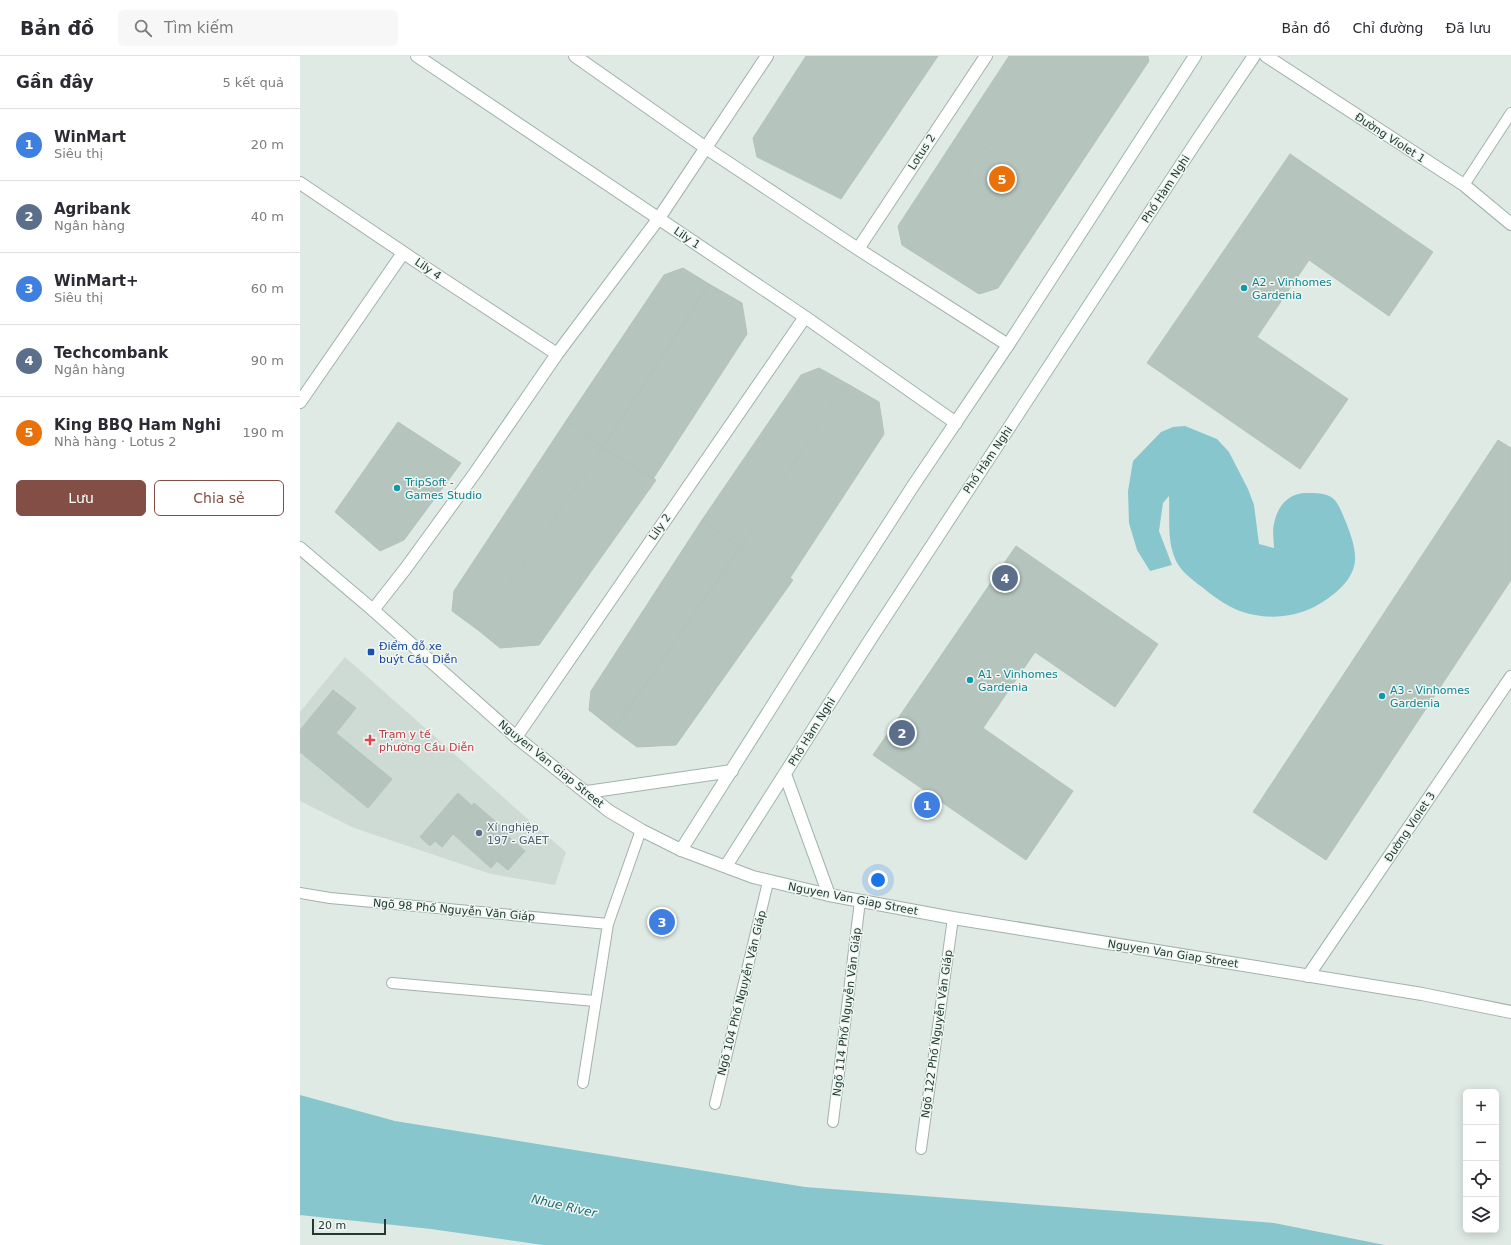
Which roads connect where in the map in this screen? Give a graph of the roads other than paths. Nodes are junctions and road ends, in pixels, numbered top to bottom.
1 (417, 56) edge
2 (575, 56) edge
3 (767, 56) edge
4 (986, 56) edge
5 (1195, 56) edge
6 (1254, 56) edge
7 (1266, 56) edge
8 (1511, 113) edge
9 (706, 148) junction
10 (300, 183) edge
11 (1464, 185) junction
12 (659, 218) junction
13 (1511, 224) edge
14 (858, 249) junction
15 (403, 253) junction
16 (805, 317) junction
17 (1008, 345) junction
18 (557, 354) junction
19 (300, 402) edge
20 (956, 423) junction
21 (300, 548) edge
22 (373, 610) junction
23 (1511, 677) edge
24 (516, 737) junction
25 (732, 771) junction
26 (785, 774) junction
27 (587, 792) junction
28 (641, 830) junction
29 (682, 850) junction
30 (726, 866) junction
31 (768, 882) junction
32 (300, 893) edge
33 (830, 895) junction
34 (860, 901) junction
35 (953, 918) junction
36 (608, 924) junction
37 (1308, 976) junction
38 (392, 983) dead end
39 (595, 1001) junction
40 (1511, 1012) edge
41 (583, 1083) dead end
42 (715, 1104) dead end
43 (834, 1122) dead end
44 (921, 1149) dead end

1 - 12 street, Lily 1
2 - 9 street
3 - 9 street
4 - 14 street, Lotus 2
5 - 17 street
6 - 26 street, Phố Hàm Nghi
7 - 11 street, Đường Violet 1
8 - 11 lane
9 - 12 street
9 - 14 street
10 - 15 street, Lily 4
11 - 13 street, Đường Violet 1
12 - 16 street, Lily 1
12 - 18 street
14 - 17 street
15 - 18 street, Lily 4
15 - 19 street
16 - 20 street, Lily 1
16 - 24 street, Lily 2
17 - 20 street
18 - 22 street
20 - 25 street
21 - 22 street, Nguyen Van Giap Street
22 - 24 street, Nguyen Van Giap Street
23 - 37 street, Đường Violet 3
24 - 27 street, Nguyen Van Giap Street
25 - 27 street
25 - 29 street
26 - 30 street, Phố Hàm Nghi
26 - 33 street
27 - 28 street, Nguyen Van Giap Street
28 - 29 street, Nguyen Van Giap Street
28 - 36 lane
29 - 30 street, Nguyen Van Giap Street
30 - 31 street, Nguyen Van Giap Street
31 - 33 street, Nguyen Van Giap Street
31 - 42 lane, Ngõ 104 Phố Nguyễn Văn Giáp
32 - 36 lane, Ngõ 98 Phố Nguyễn Văn Giáp
33 - 34 street, Nguyen Van Giap Street
34 - 35 street, Nguyen Van Giap Street
34 - 43 lane, Ngõ 114 Phố Nguyễn Văn Giáp
35 - 37 street, Nguyen Van Giap Street
35 - 44 lane, Ngõ 122 Phố Nguyễn Văn Giáp
36 - 39 lane
37 - 40 street, Nguyen Van Giap Street
38 - 39 lane
39 - 41 lane

